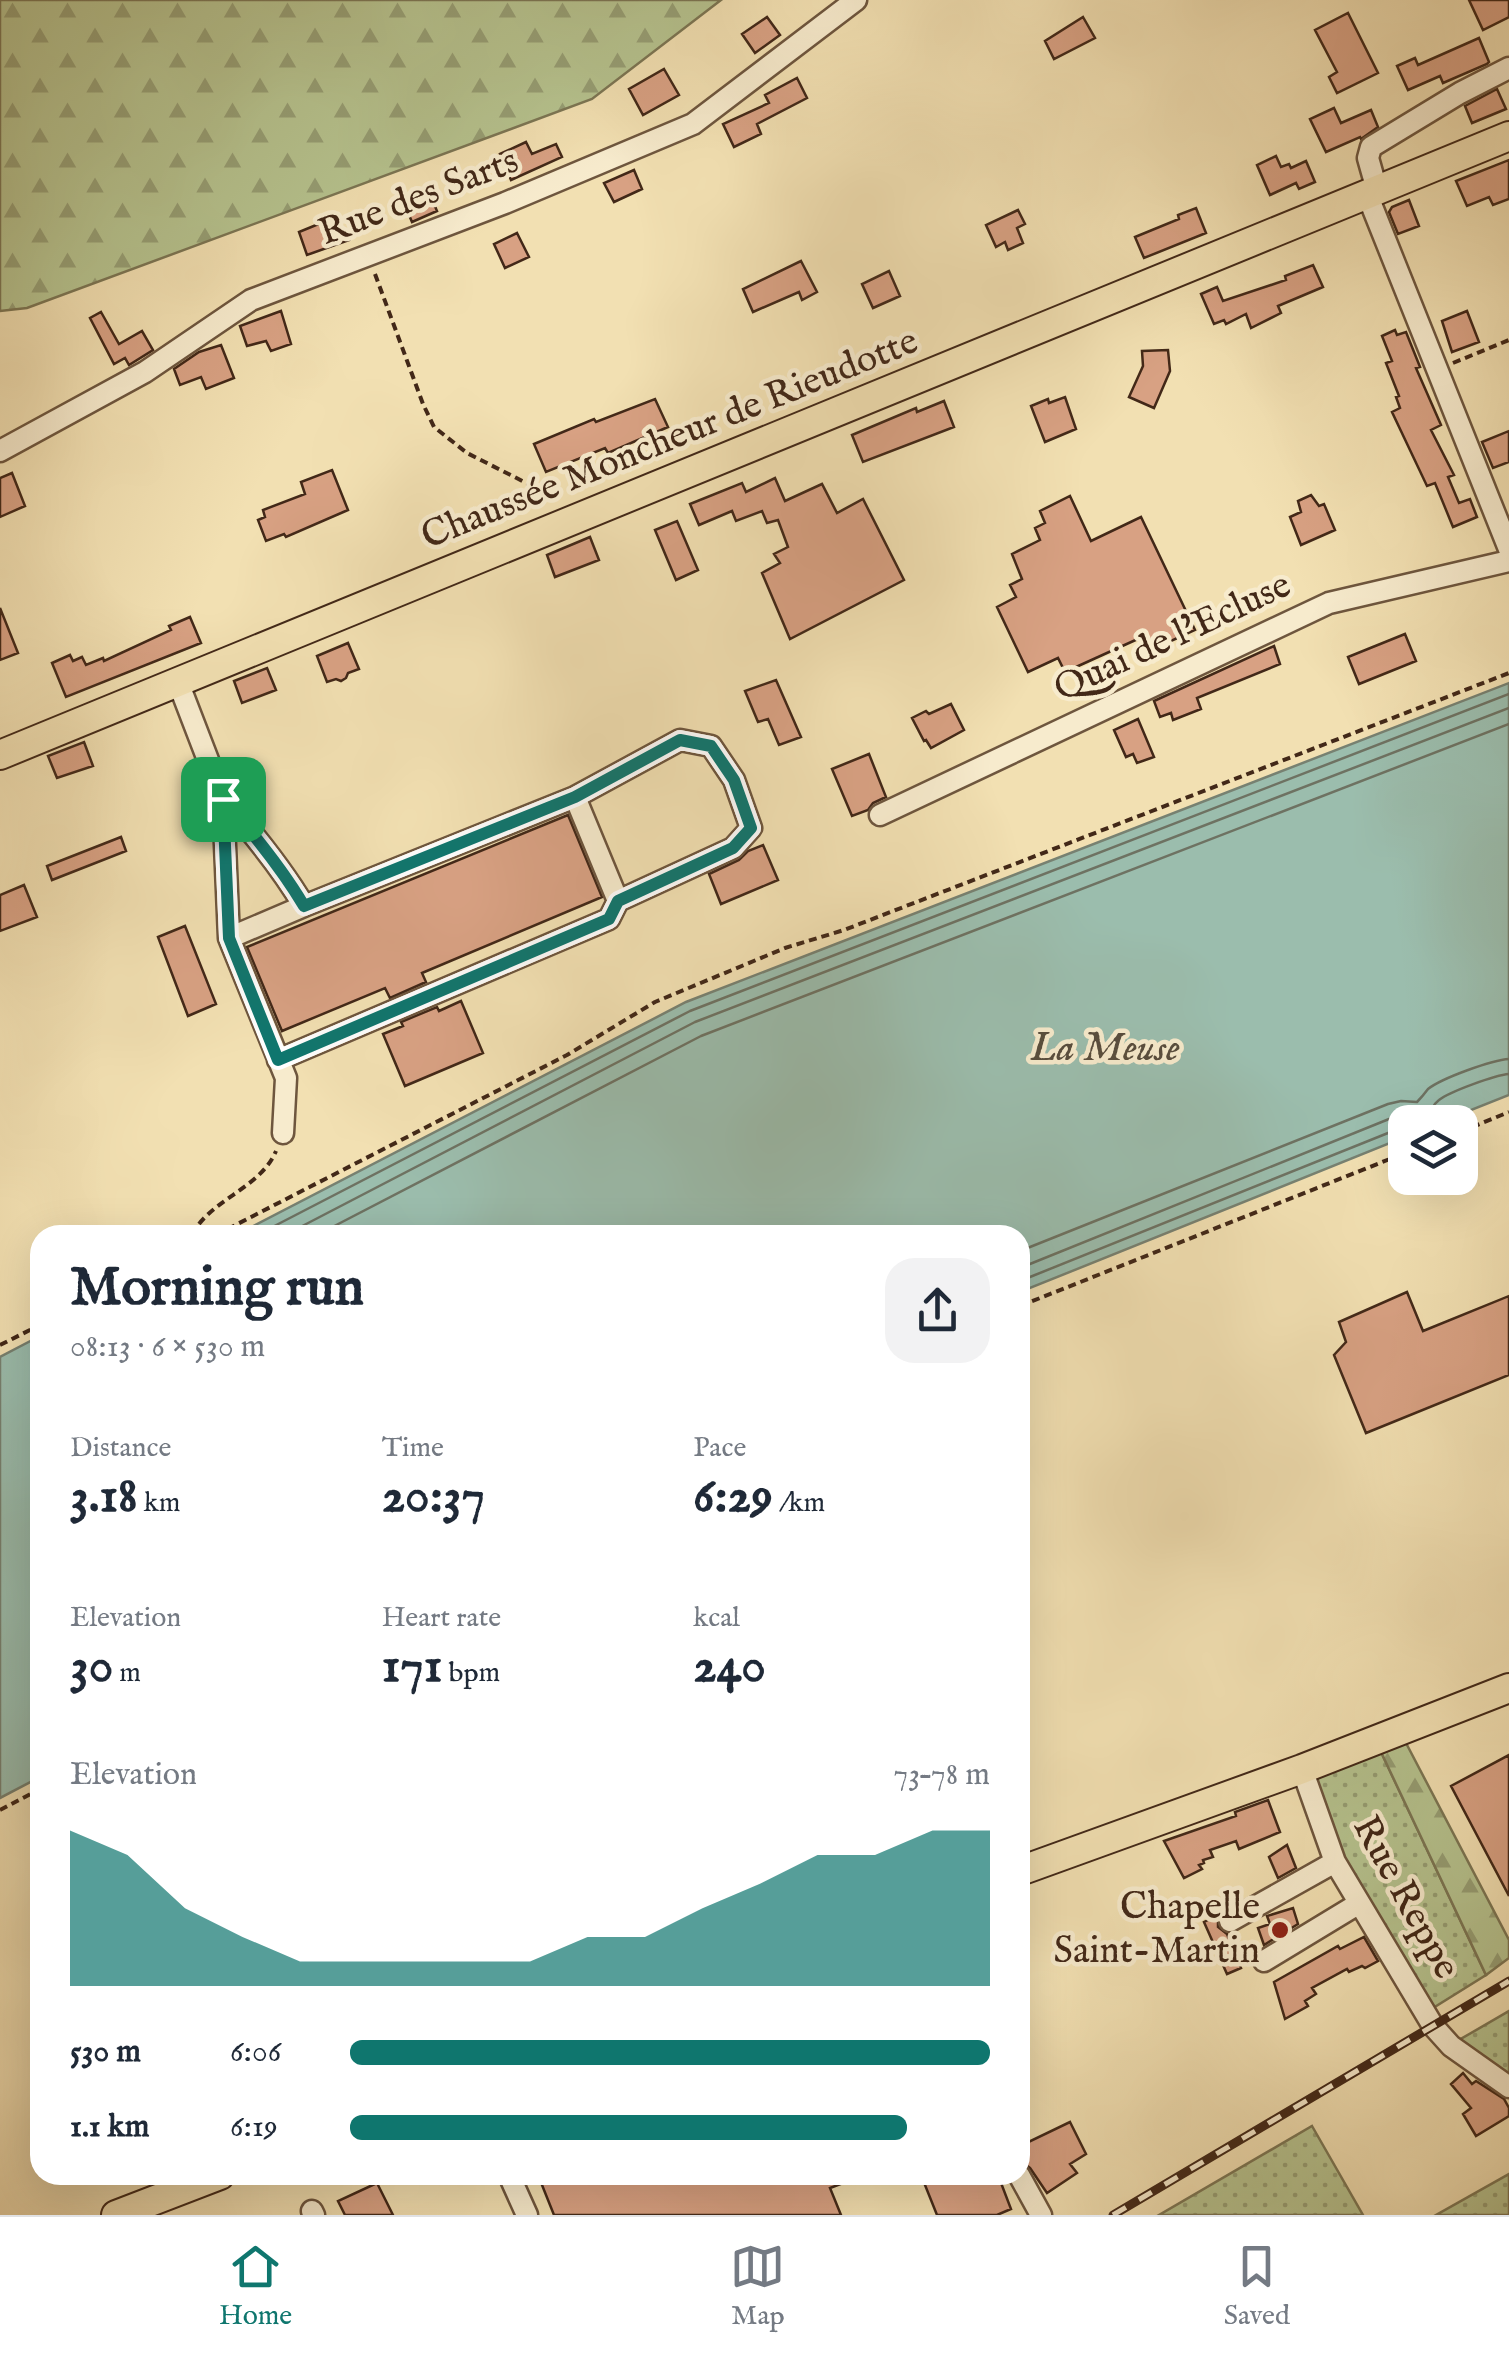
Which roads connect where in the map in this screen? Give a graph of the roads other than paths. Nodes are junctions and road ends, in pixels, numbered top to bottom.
1 (856, 0) edge
2 (1509, 68) edge
3 (1509, 136) edge
4 (1372, 192) junction
5 (0, 450) edge
6 (1509, 549) edge
7 (1509, 561) edge
8 (178, 682) junction
9 (0, 754) edge
10 (575, 797) junction
11 (223, 799) junction
12 (880, 814) dead end
13 (618, 901) junction
14 (304, 906) junction
15 (229, 938) junction
16 (278, 1060) junction
17 (283, 1133) road end
18 (1509, 1688) edge
19 (1302, 1769) junction
20 (1335, 1862) junction
21 (1030, 1867) edge
22 (1358, 1904) junction
23 (1230, 1921) dead end
24 (1264, 1961) dead end
25 (1509, 2087) edge
26 (194, 2185) edge
27 (512, 2185) edge
28 (1023, 2185) edge
29 (1036, 2214) edge
30 (116, 2215) edge
31 (526, 2215) edge

1 - 5 street, Rue des Sarts
2 - 4 street
3 - 4 main road, Chaussée Moncheur de Rieudotte
4 - 6 street
4 - 8 main road, Chaussée Moncheur de Rieudotte
7 - 12 street, Quai de l'Ecluse
8 - 9 main road, Chaussée Moncheur de Rieudotte
8 - 11 street
10 - 13 street
10 - 13 street
10 - 14 street
11 - 14 street
11 - 15 street
13 - 16 street
14 - 15 street
15 - 16 street
16 - 17 street
18 - 19 main road
19 - 20 street, Rue Reppe
19 - 21 main road
20 - 22 street, Rue Reppe
20 - 23 street
22 - 24 street
22 - 25 street, Rue Reppe
26 - 30 main road
27 - 31 street
28 - 29 street

